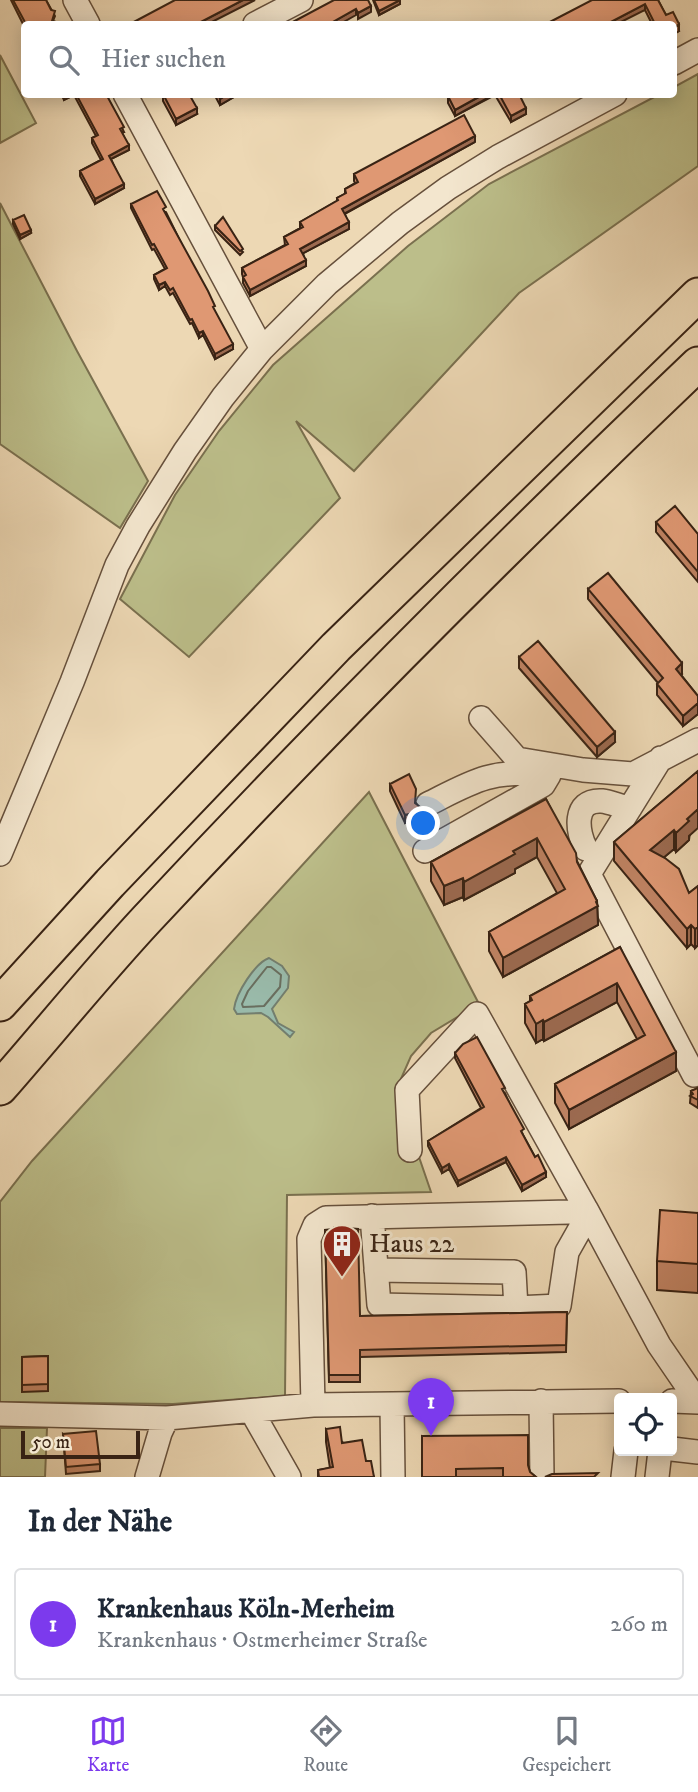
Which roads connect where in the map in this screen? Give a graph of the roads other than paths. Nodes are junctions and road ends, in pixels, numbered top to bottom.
1 (75, 0) edge
2 (301, 0) edge
3 (86, 21) edge
4 (261, 21) edge
5 (698, 50) edge
6 (677, 61) edge
7 (127, 98) edge
8 (608, 98) edge
9 (698, 295) edge
10 (262, 349) junction
11 (698, 364) edge
12 (481, 718) dead end
13 (698, 740) edge
14 (661, 758) junction
15 (549, 775) junction
16 (643, 787) junction
17 (428, 804) dead end
18 (630, 808) junction
19 (586, 849) dead end
20 (425, 851) dead end
21 (0, 854) edge
22 (0, 1004) edge
23 (694, 1075) dead end
24 (0, 1088) edge
25 (410, 1150) dead end
26 (586, 1209) junction
27 (372, 1216) junction
28 (376, 1270) junction
29 (516, 1308) junction
30 (541, 1401) junction
31 (614, 1401) edge
32 (677, 1401) edge
33 (698, 1402) edge
34 (313, 1405) junction
35 (392, 1405) junction
36 (255, 1411) junction
37 (0, 1414) edge
38 (167, 1418) junction
39 (677, 1450) edge
40 (698, 1452) edge
41 (625, 1456) edge
42 (659, 1456) edge
43 (147, 1477) edge
44 (289, 1477) edge
45 (393, 1477) edge
46 (542, 1477) edge
47 (622, 1477) edge
48 (657, 1477) edge

1 - 3 street
2 - 4 street
5 - 6 street
7 - 10 street
8 - 10 street
9 - 22 highway
10 - 21 street
11 - 24 highway
12 - 14 street
13 - 14 street
14 - 16 street
15 - 16 street
15 - 17 street
15 - 20 street
16 - 18 street
18 - 19 street
18 - 23 street
25 - 26 street
26 - 27 street
26 - 29 street
26 - 33 street
27 - 28 street
27 - 34 street
28 - 29 street
28 - 29 street
30 - 31 street
30 - 35 street
30 - 46 street
32 - 33 street
34 - 35 street
34 - 36 street
35 - 45 street
36 - 38 street
36 - 44 street
37 - 38 street
38 - 43 street
39 - 40 street
41 - 47 street
42 - 48 street

